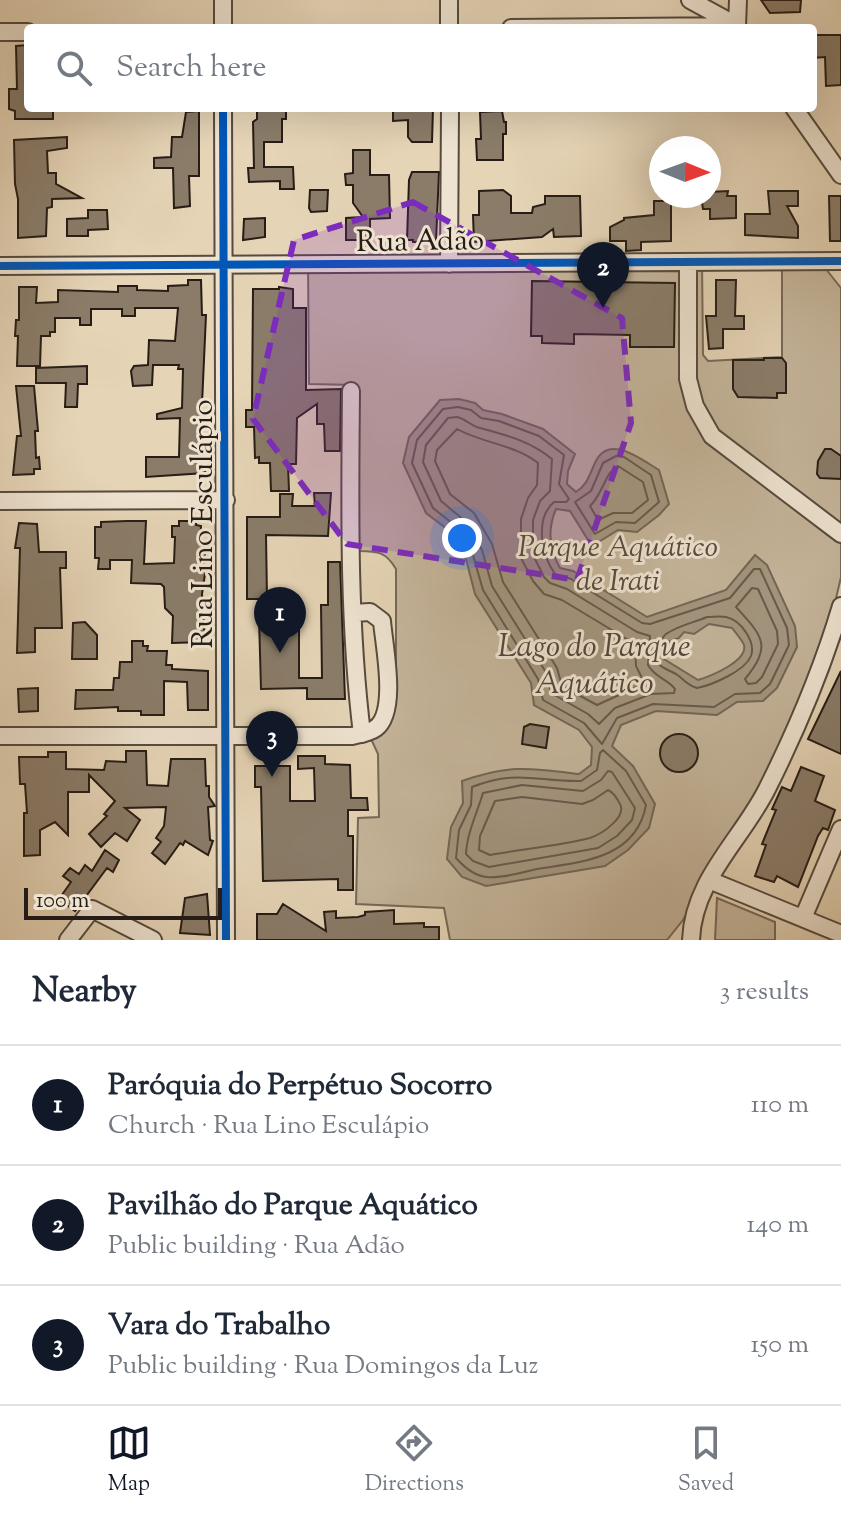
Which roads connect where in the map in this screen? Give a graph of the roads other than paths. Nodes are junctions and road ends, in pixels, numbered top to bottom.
1 (223, 0) edge
2 (449, 0) edge
3 (690, 0) edge
4 (738, 0) edge
5 (223, 24) edge
6 (449, 24) edge
7 (733, 24) edge
8 (738, 24) edge
9 (0, 32) edge
10 (24, 32) edge
11 (223, 112) edge
12 (450, 112) edge
13 (797, 112) edge
14 (835, 157) edge
15 (841, 175) edge
16 (841, 261) edge
17 (688, 262) junction
18 (821, 263) junction
19 (449, 264) junction
20 (0, 266) edge
21 (225, 266) junction
22 (841, 276) edge
23 (351, 391) dead end
24 (226, 500) junction
25 (0, 501) edge
26 (841, 534) edge
27 (841, 606) edge
28 (353, 613) junction
29 (362, 734) junction
30 (227, 735) junction
31 (0, 736) edge
32 (841, 829) edge
33 (709, 880) junction
34 (803, 918) junction
35 (841, 934) edge
36 (68, 940) edge
37 (153, 940) edge
38 (226, 940) edge
39 (691, 940) edge

1 - 5 street
2 - 6 street
3 - 7 street
4 - 8 street
9 - 10 street
11 - 21 street, Rua Lino Esculápio
12 - 19 street
13 - 14 street
14 - 15 street
16 - 18 street, Rua Adão
17 - 18 street, Rua Adão
17 - 19 street, Rua Adão
17 - 26 street
18 - 22 street
19 - 21 street, Rua Adão
20 - 21 street, Rua Adão
21 - 24 street, Rua Lino Esculápio
23 - 28 street
24 - 25 street
24 - 30 street, Rua Lino Esculápio
27 - 33 street
28 - 29 street
28 - 29 street
29 - 30 street
30 - 31 street
30 - 38 street, Rua Lino Esculápio
32 - 34 street
33 - 34 street
33 - 39 street
34 - 35 street
36 - 37 street

